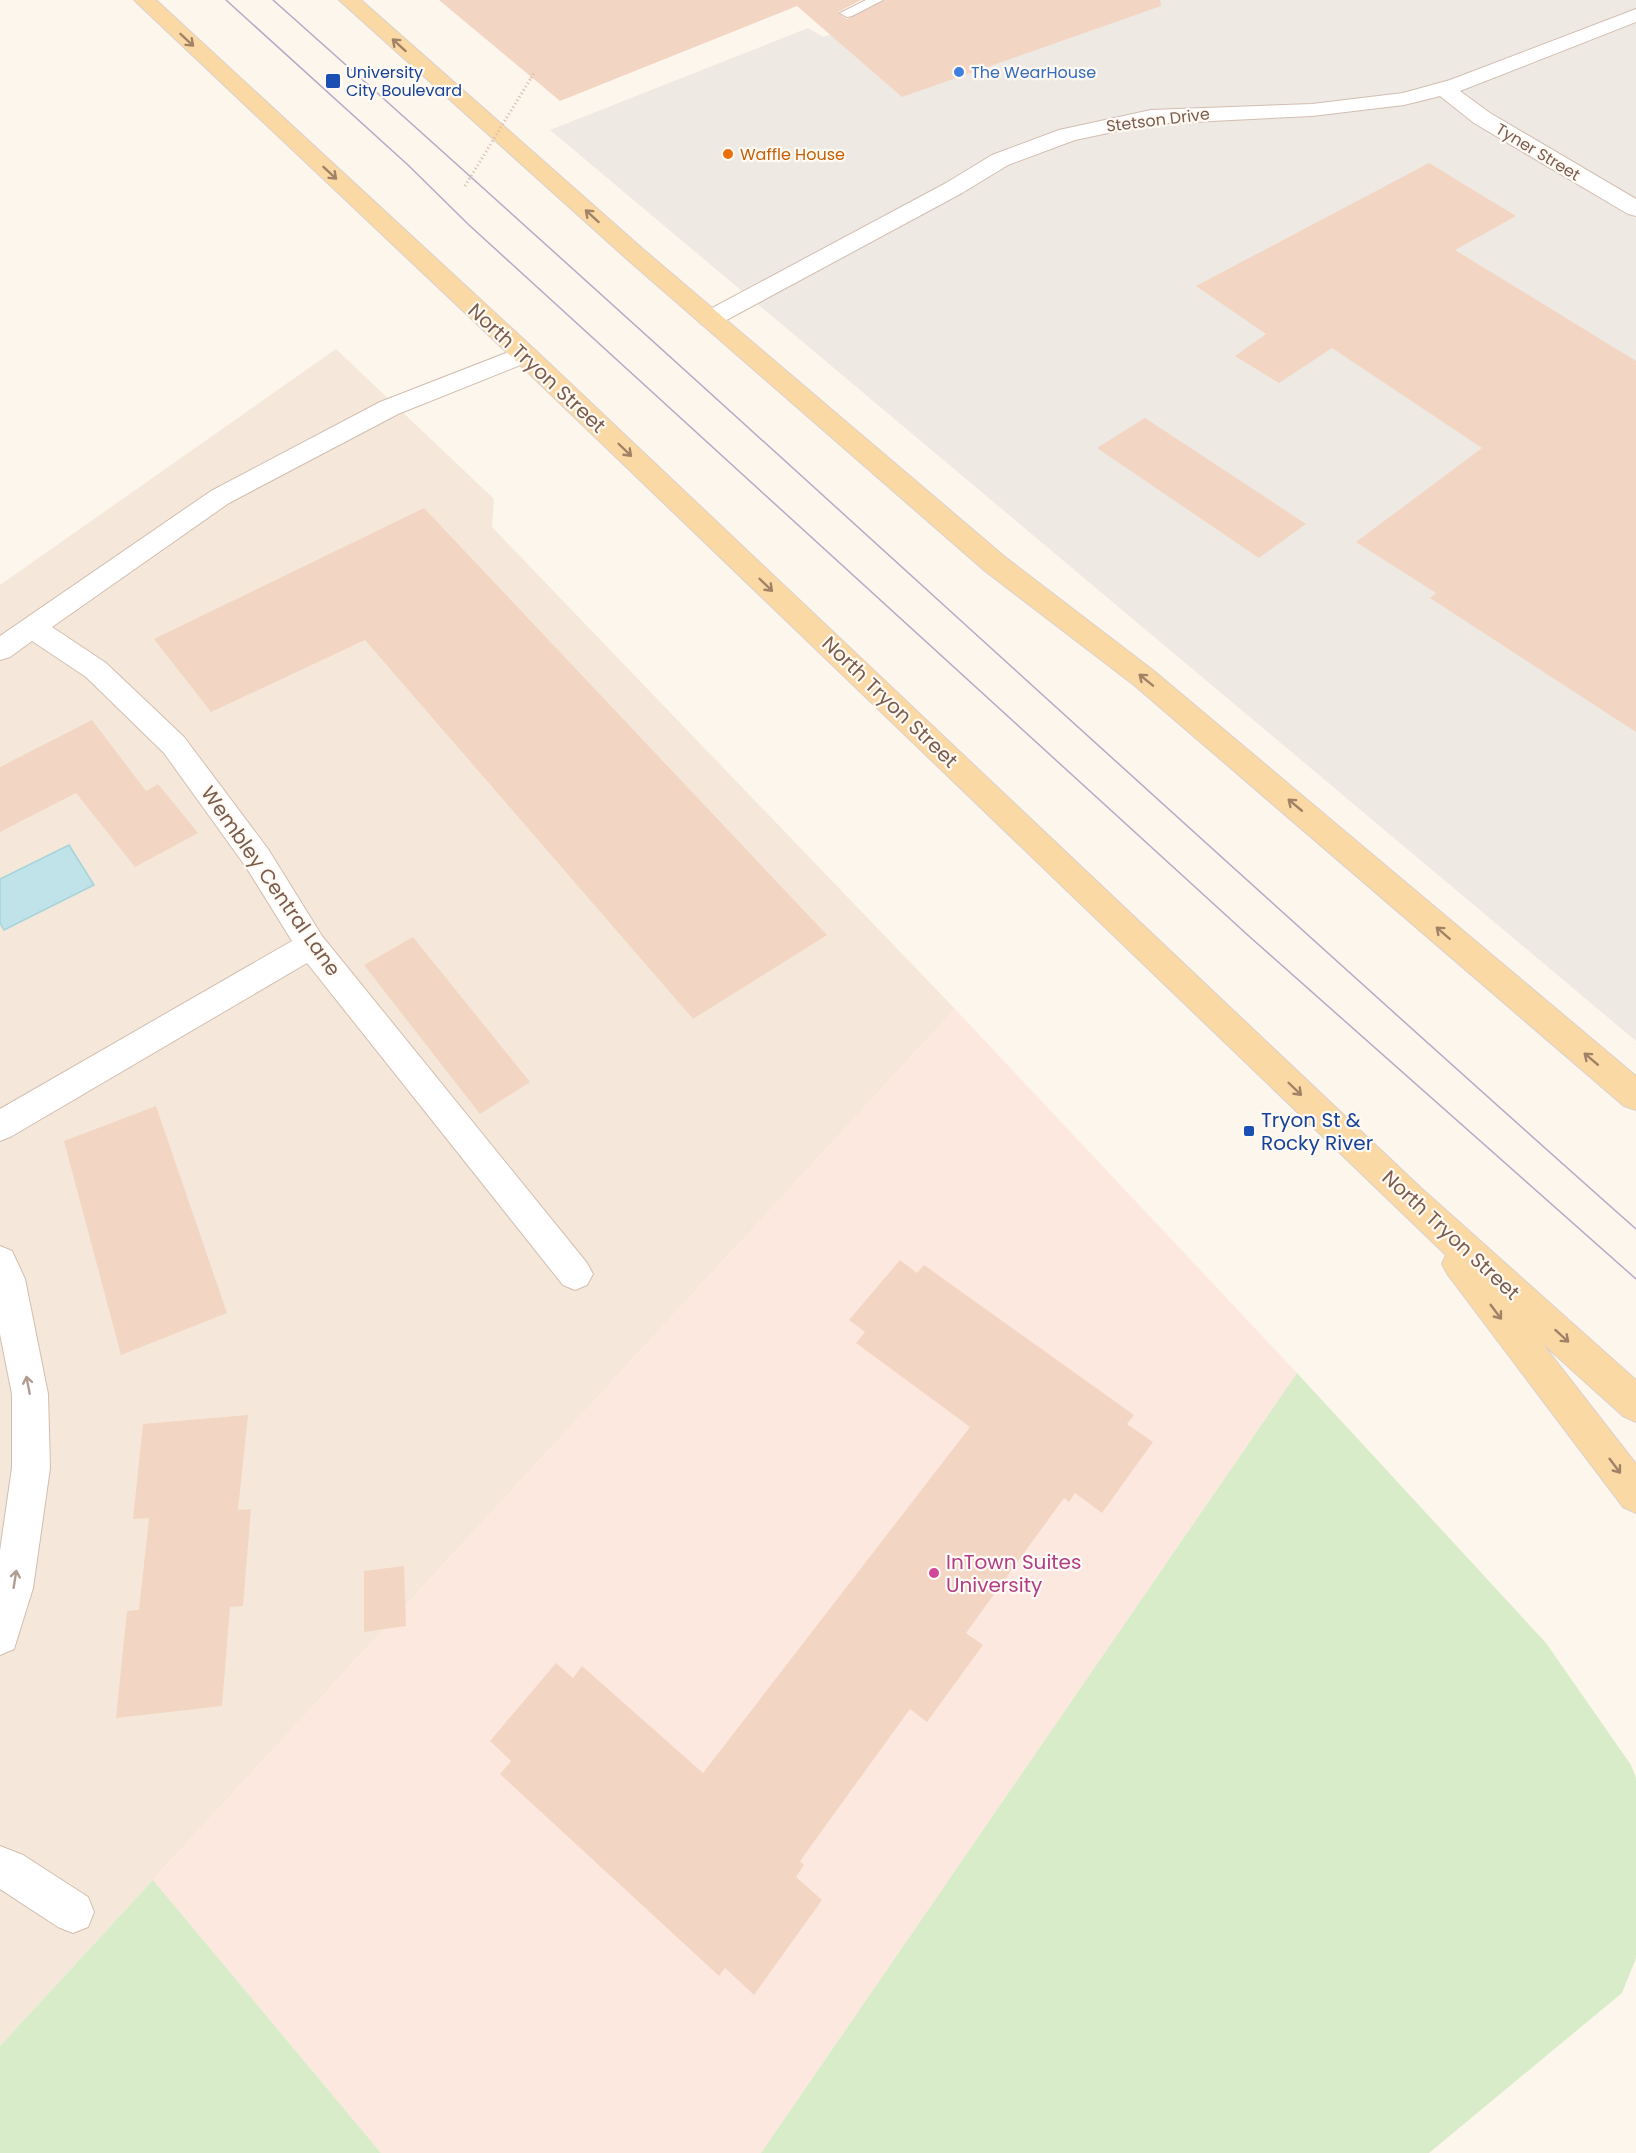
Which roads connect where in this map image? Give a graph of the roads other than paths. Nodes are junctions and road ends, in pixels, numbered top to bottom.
1 (144, 0) edge
2 (349, 0) edge
3 (877, 0) edge
4 (847, 13) dead end
5 (1636, 15) edge
6 (1444, 89) junction
7 (1636, 209) edge
8 (710, 319) junction
9 (524, 354) junction
10 (31, 627) junction
11 (0, 650) edge
12 (310, 945) junction
13 (1636, 1096) edge
14 (0, 1126) edge
15 (1409, 1198) junction
16 (0, 1262) edge
17 (575, 1274) dead end
18 (1636, 1404) edge
19 (1636, 1494) edge
20 (0, 1635) edge
21 (0, 1867) edge
22 (73, 1912) dead end

1 -> 9 main road, North Tryon Street
8 -> 2 main road
3 - 4 lane
5 - 6 street, Stetson Drive
6 - 7 street, Tyner Street
6 - 8 street, Stetson Drive
13 -> 8 main road
9 - 10 street
9 -> 15 main road, North Tryon Street
10 - 11 street
10 - 12 street, Wembley Central Lane
12 - 14 street
12 - 17 street, Wembley Central Lane
15 -> 18 main road, North Tryon Street
15 -> 19 main road
20 -> 16 street
21 - 22 street

